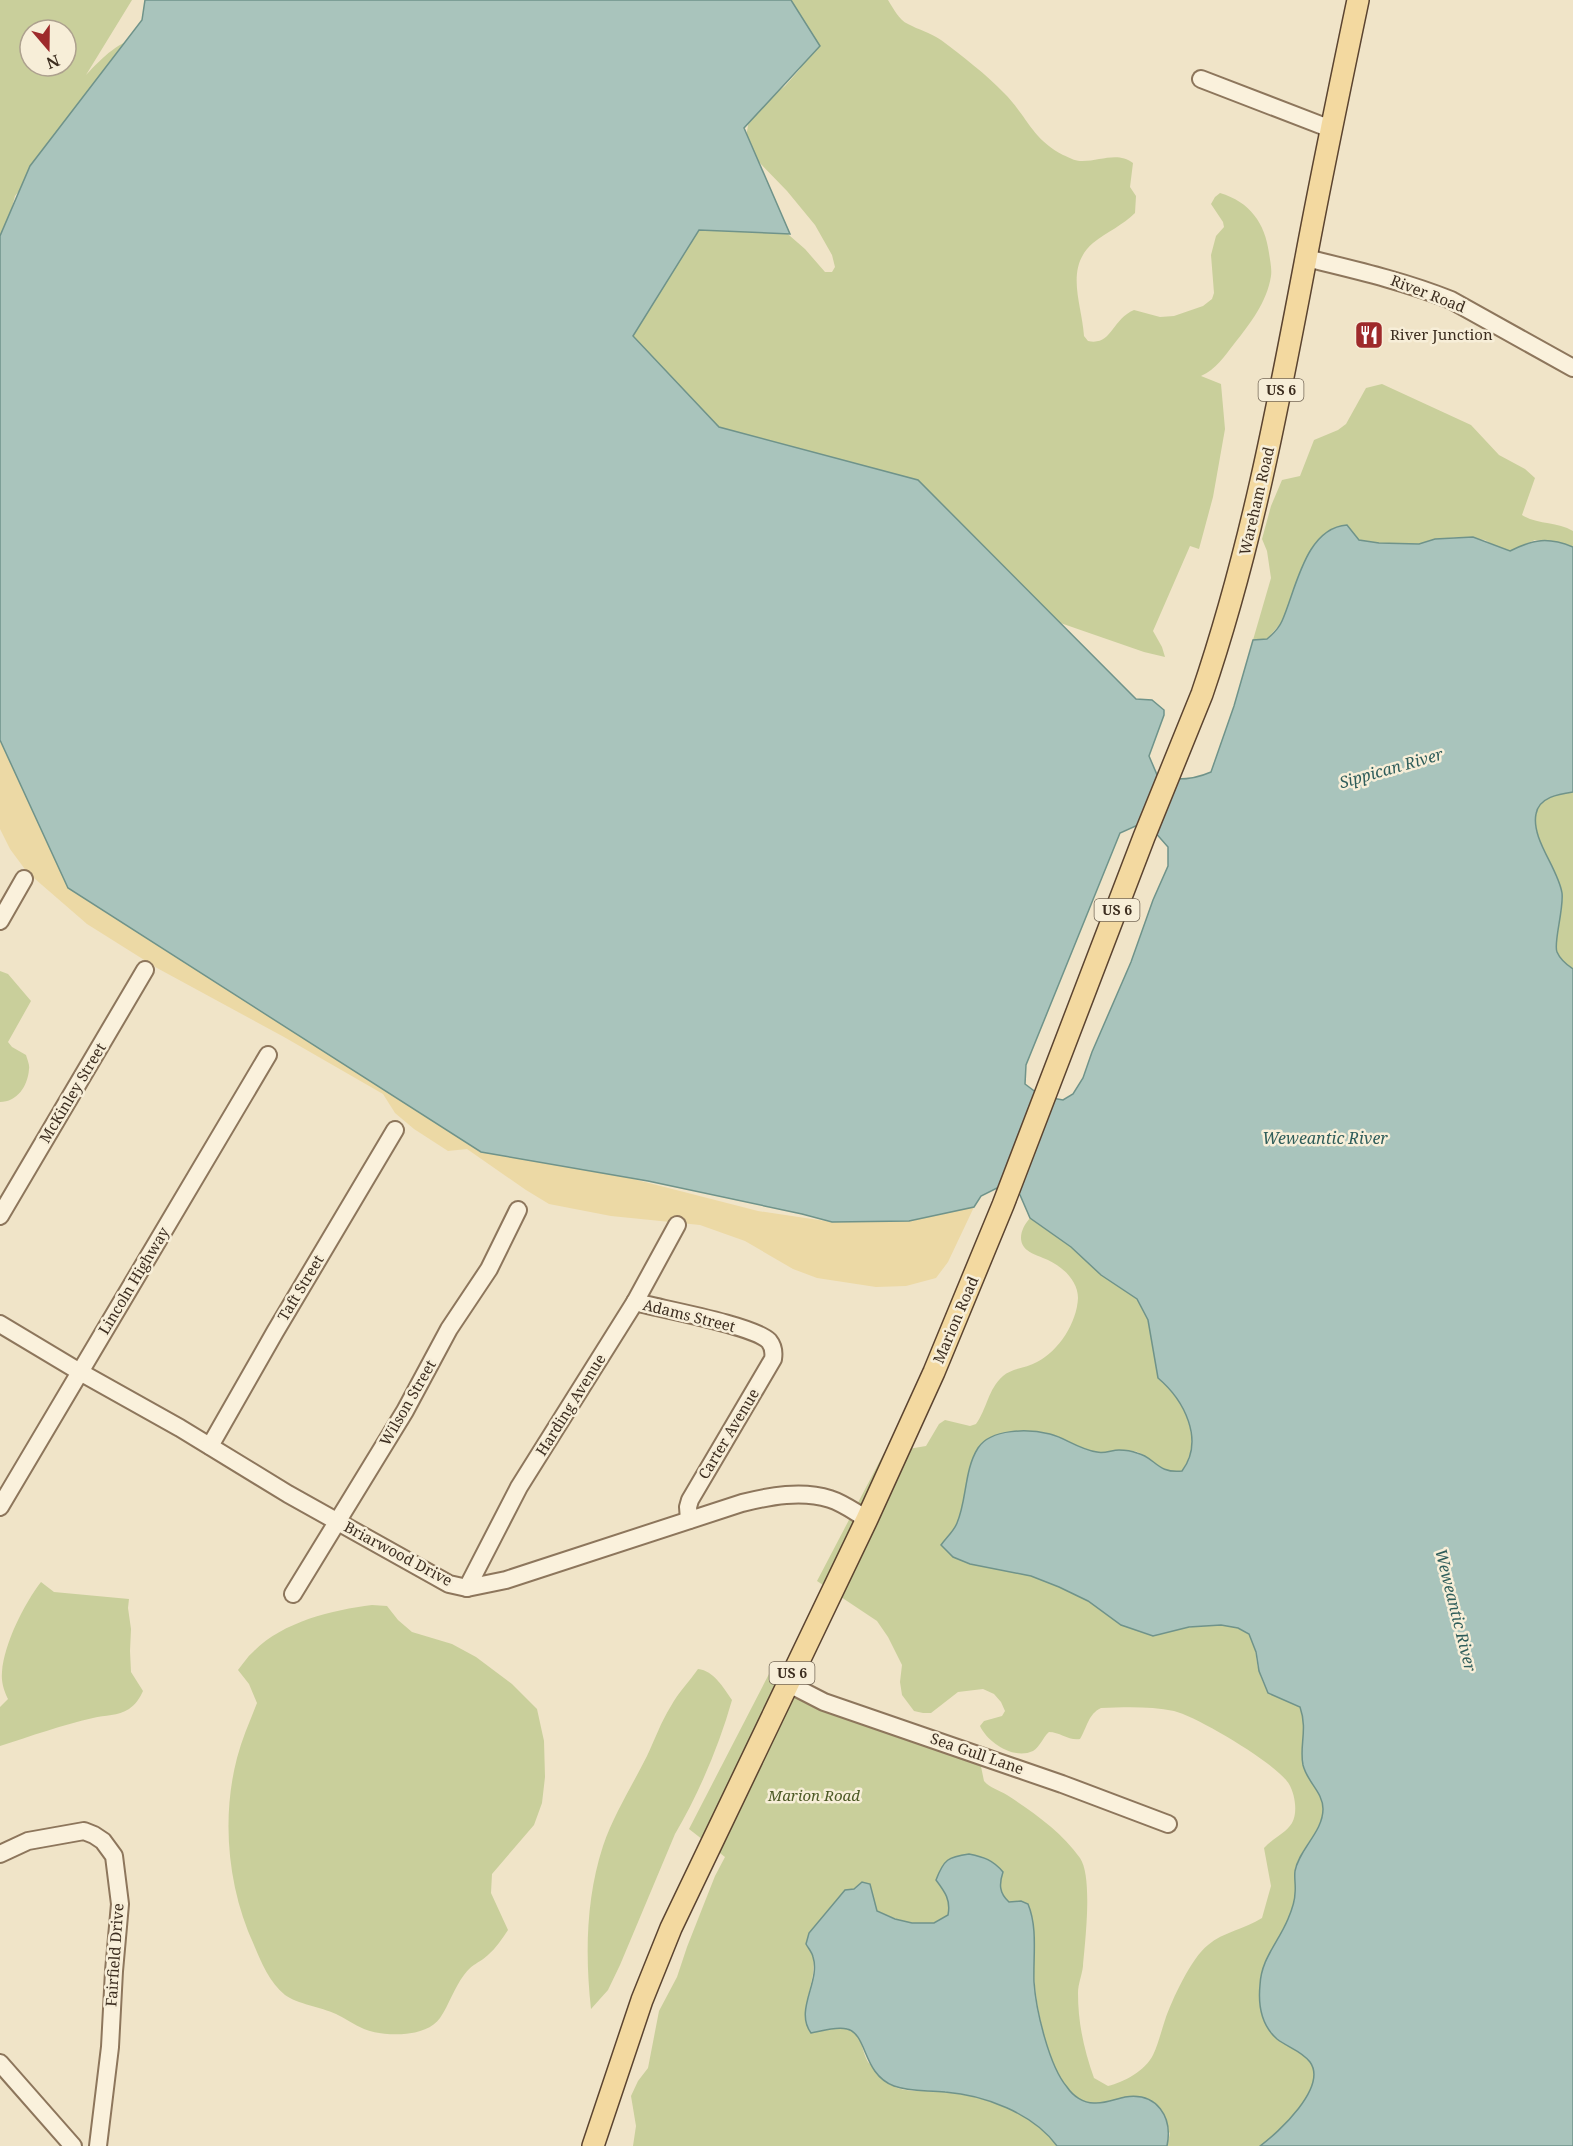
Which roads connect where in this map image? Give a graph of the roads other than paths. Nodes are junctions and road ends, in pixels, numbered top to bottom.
1 (1358, 0) edge
2 (1201, 79) dead end
3 (1331, 129) junction
4 (1306, 258) junction
5 (1573, 368) edge
6 (24, 879) dead end
7 (0, 921) edge
8 (146, 970) dead end
9 (1089, 983) joint
10 (268, 1054) dead end
11 (395, 1130) dead end
12 (518, 1210) dead end
13 (0, 1216) edge
14 (677, 1225) dead end
15 (634, 1302) junction
16 (0, 1324) edge
17 (773, 1349) joint
18 (80, 1372) junction
19 (210, 1446) junction
20 (1, 1503) edge
21 (689, 1520) junction
22 (867, 1520) junction
23 (338, 1522) junction
24 (467, 1587) junction
25 (293, 1594) dead end
26 (787, 1683) junction
27 (1168, 1824) dead end
28 (0, 1854) edge
29 (0, 2063) edge
30 (73, 2146) edge
31 (98, 2146) edge
32 (593, 2146) edge

1 - 3 main road, Wareham Road / US 6
2 - 3 street
3 - 4 main road, Wareham Road / US 6
4 - 5 street, River Road
4 - 9 main road, Wareham Road / US 6
6 - 7 street
8 - 13 street, McKinley Street
9 - 22 main road, Marion Road / US 6
10 - 18 street, Lincoln Highway
11 - 19 street, Taft Street
12 - 23 street, Wilson Street
14 - 15 street, Harding Avenue
15 - 17 street, Adams Street
15 - 24 street, Harding Avenue
16 - 18 street, Briarwood Drive
17 - 21 street, Carter Avenue
18 - 19 street, Briarwood Drive
18 - 20 street, Lincoln Highway
19 - 23 street, Briarwood Drive
21 - 22 street, Briarwood Drive
21 - 24 street, Briarwood Drive
22 - 26 main road, Marion Road / US 6
23 - 24 street, Briarwood Drive
23 - 25 street, Wilson Street
26 - 27 street, Sea Gull Lane
26 - 32 main road, Marion Road / US 6
28 - 31 street, Fairfield Drive
29 - 30 street

